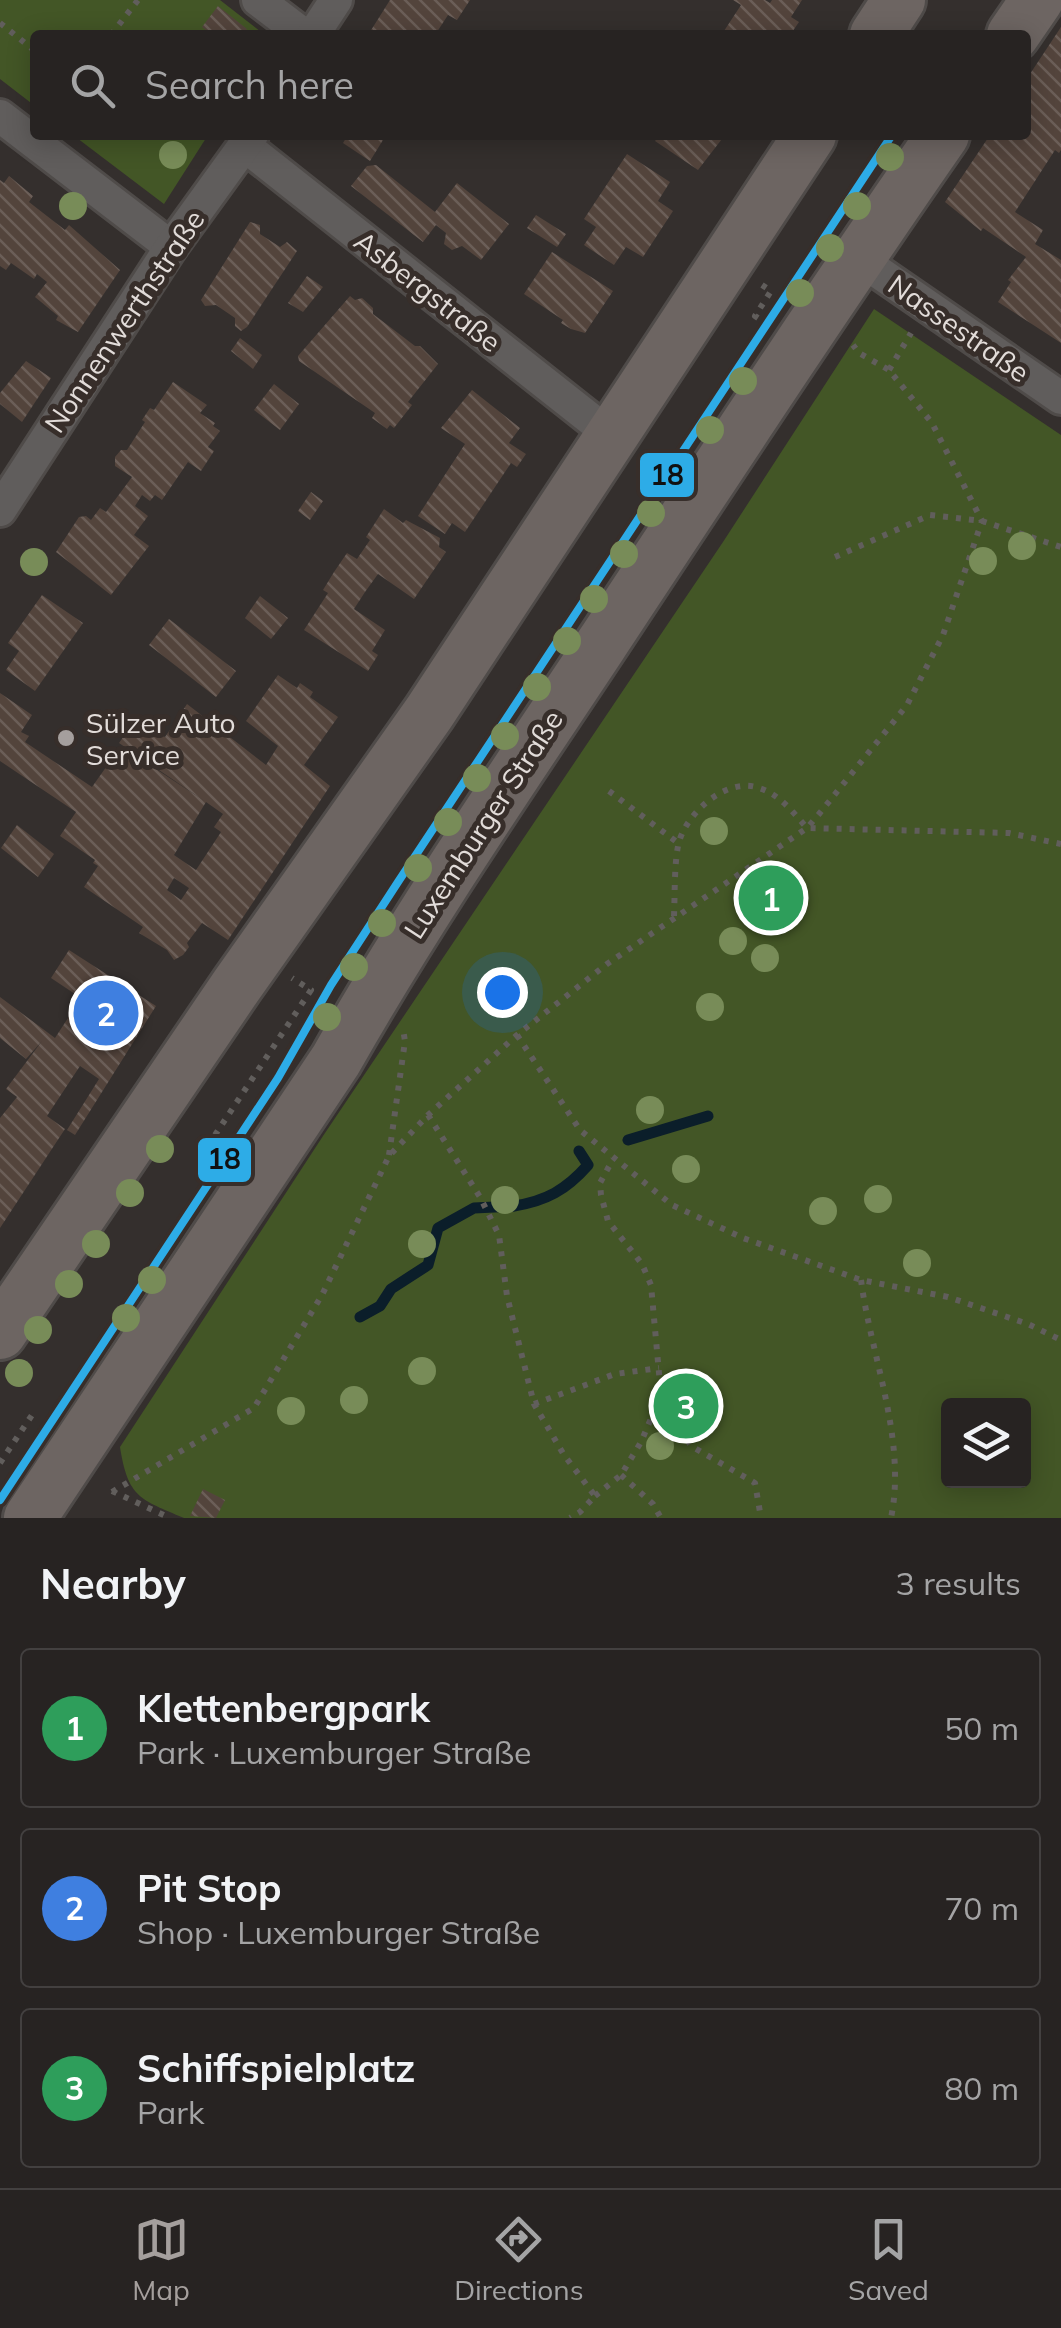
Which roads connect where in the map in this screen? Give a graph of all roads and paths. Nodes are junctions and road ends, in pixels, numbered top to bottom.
1 (138, 0) edge
2 (258, 0) edge
3 (336, 0) edge
4 (900, 0) edge
5 (1037, 0) edge
6 (0, 23) edge
7 (115, 30) edge
8 (297, 30) edge
9 (316, 30) edge
10 (879, 30) edge
11 (1016, 30) edge
12 (30, 47) edge
13 (0, 116) edge
14 (30, 139) edge
15 (31, 140) edge
16 (807, 140) edge
17 (940, 140) edge
18 (248, 141) edge
19 (171, 247) junction
20 (858, 258) junction
21 (765, 286) dead end
22 (760, 320) dead end
23 (877, 364) dead end
24 (1061, 398) edge
25 (612, 436) junction
26 (0, 510) edge
27 (982, 521) junction
28 (1061, 547) edge
29 (835, 557) dead end
30 (609, 791) dead end
31 (806, 828) junction
32 (678, 843) junction
33 (1061, 844) edge
34 (674, 918) junction
35 (304, 985) dead end
36 (517, 1035) junction
37 (405, 1041) dead end
38 (261, 1068) junction
39 (270, 1073) dead end
40 (428, 1115) junction
41 (215, 1134) dead end
42 (389, 1156) junction
43 (612, 1159) junction
44 (861, 1280) junction
45 (0, 1333) edge
46 (1061, 1340) edge
47 (659, 1368) junction
48 (661, 1395) junction
49 (534, 1404) junction
50 (32, 1415) dead end
51 (0, 1463) edge
52 (621, 1475) junction
53 (595, 1496) junction
54 (30, 1518) edge
55 (170, 1518) edge
56 (570, 1518) edge
57 (661, 1518) edge
58 (761, 1518) edge
59 (890, 1518) edge

1 - 7 path
2 - 8 street
3 - 9 street
4 - 10 main road
5 - 11 main road
6 - 12 path
13 - 14 street
15 - 19 street
16 - 25 main road
17 - 20 main road, Luxemburger Straße
18 - 19 street, Nonnenwerthstraße
18 - 25 street, Asbergstraße
19 - 26 street, Nonnenwerthstraße
20 - 24 street, Nassestraße
20 - 54 main road, Luxemburger Straße
21 - 22 path
23 - 27 path
25 - 45 main road
27 - 28 path
27 - 29 path
27 - 31 path
30 - 32 path
31 - 32 path
31 - 33 path
31 - 34 path
32 - 34 path
34 - 36 path
35 - 38 path
36 - 40 path
36 - 43 path
37 - 42 path
38 - 39 path
38 - 41 path
40 - 42 path
40 - 49 path
42 - 55 path
43 - 44 path
43 - 47 path
44 - 46 path
44 - 59 path
47 - 48 path
47 - 49 path
48 - 52 path
48 - 58 path
49 - 53 path
50 - 51 path
52 - 53 path
52 - 57 path
53 - 56 path

